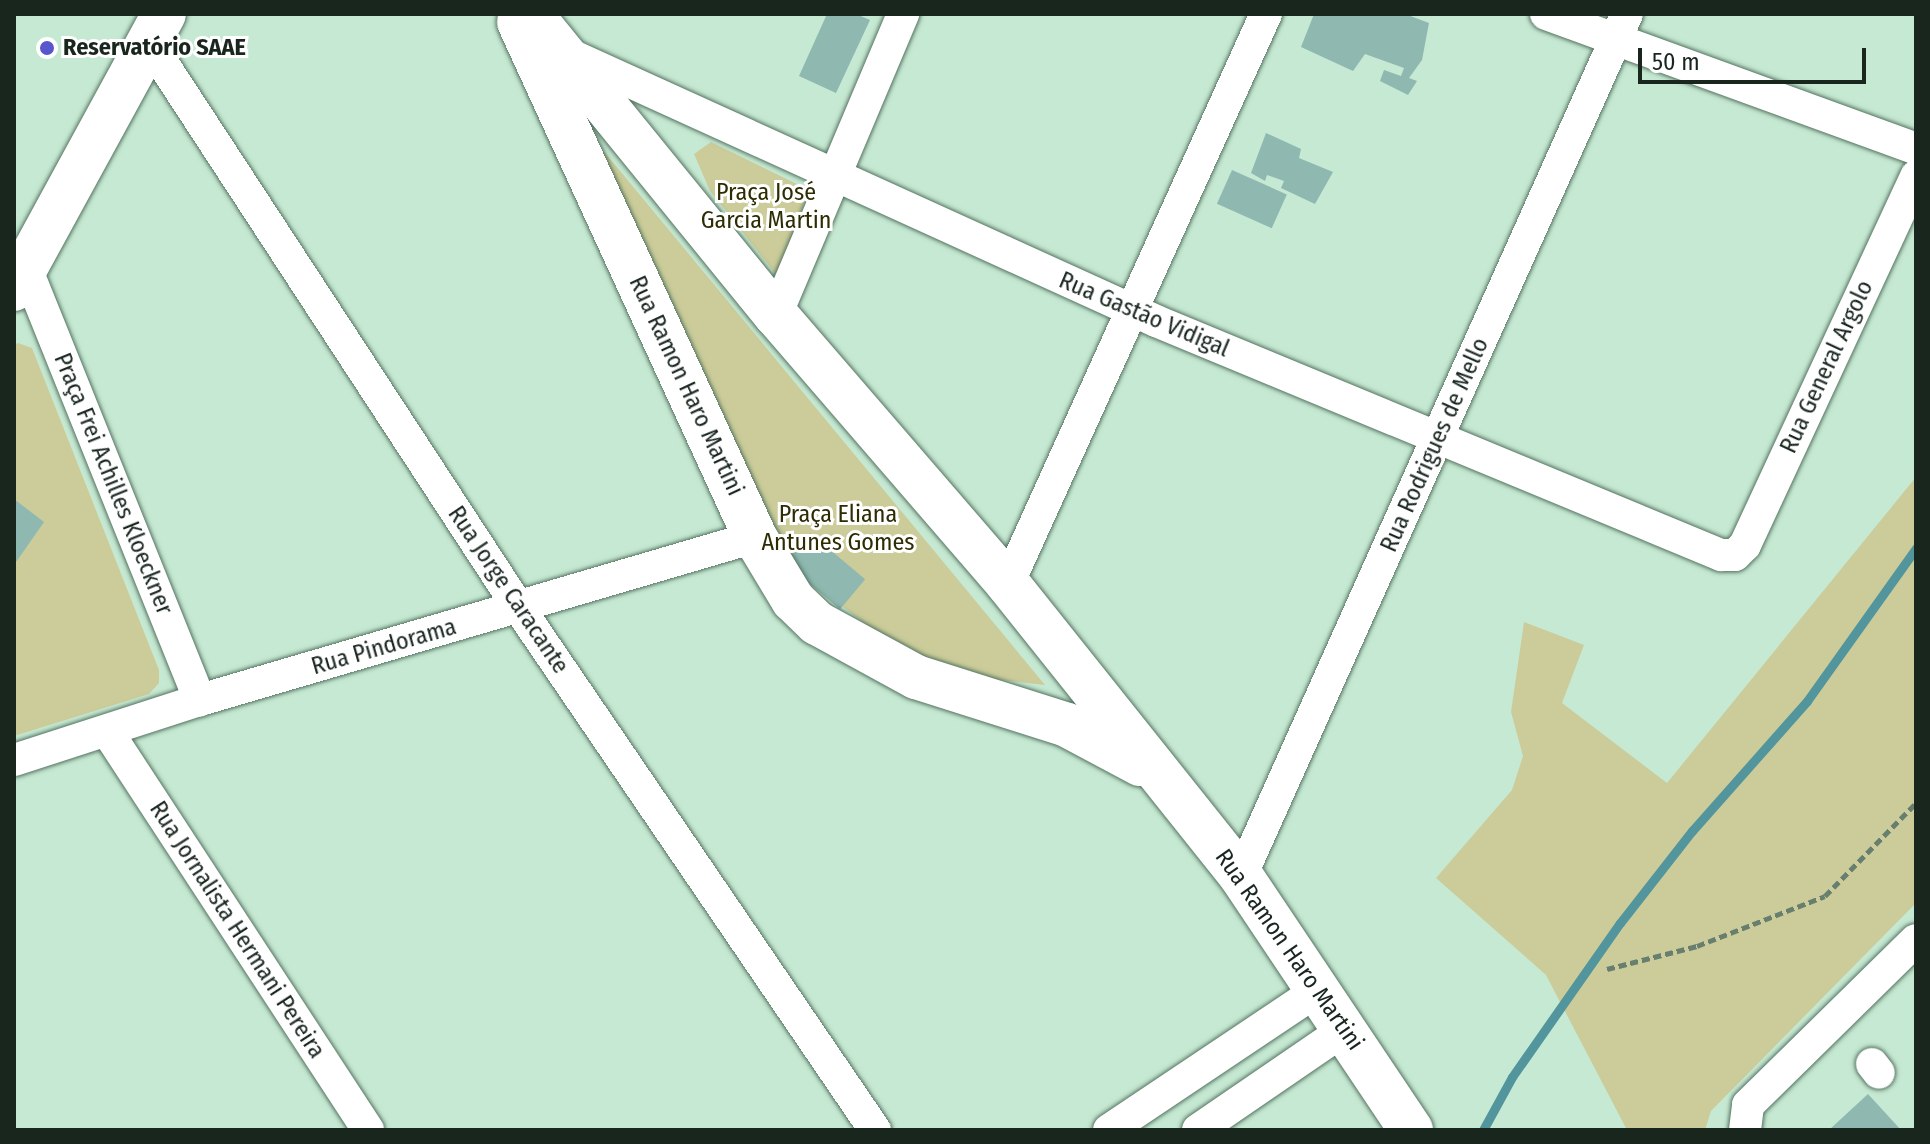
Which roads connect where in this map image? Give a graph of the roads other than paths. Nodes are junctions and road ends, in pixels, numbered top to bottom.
1 (903, 14) edge
2 (1266, 14) edge
3 (1546, 14) edge
4 (539, 24) edge
5 (1621, 27) edge
6 (157, 29) edge
7 (1916, 149) edge
8 (1916, 176) edge
9 (833, 177) junction
10 (20, 278) edge
11 (1132, 311) junction
12 (776, 315) junction
13 (1438, 438) junction
14 (755, 537) junction
15 (1735, 555) joint
16 (1008, 584) junction
17 (519, 608) junction
18 (1066, 657) junction
19 (200, 700) junction
20 (1022, 711) junction
21 (107, 731) junction
22 (14, 760) edge
23 (1159, 776) junction
24 (1241, 876) junction
25 (1916, 940) edge
26 (1320, 989) junction
27 (1347, 1028) junction
28 (368, 1130) edge
29 (875, 1130) edge
30 (1109, 1130) edge
31 (1198, 1130) edge
32 (1411, 1130) edge
33 (1745, 1130) edge

1 - 9 street
2 - 11 street
3 - 5 street
4 - 9 street, Rua Gastão Vidigal
4 - 12 main road, Rua Ramon Haro Martini
4 - 14 main road, Rua Ramon Haro Martini
5 - 7 street
5 - 13 street, Rua Rodrigues de Mello
6 - 10 main road
6 - 17 street, Rua Jorge Caracante
8 - 15 street, Rua General Argolo
9 - 11 street, Rua Gastão Vidigal
9 - 12 street
10 - 19 street, Praça Frei Achilles Kloeckner
11 - 13 street, Rua Gastão Vidigal
11 - 16 street
12 - 16 main road, Rua Ramon Haro Martini
13 - 15 street, Rua Gastão Vidigal
13 - 24 street, Rua Rodrigues de Mello
14 - 17 street, Rua Pindorama
14 - 20 main road, Rua Ramon Haro Martini
16 - 18 main road, Rua Ramon Haro Martini
17 - 19 street, Rua Pindorama
17 - 29 street, Rua Jorge Caracante
18 - 20 main road
18 - 23 main road, Rua Ramon Haro Martini
19 - 21 street, Rua Pindorama
20 - 23 main road, Rua Ramon Haro Martini
21 - 22 street, Rua Pindorama
21 - 28 street, Rua Jornalista Hermani Pereira
23 - 24 main road, Rua Ramon Haro Martini
24 - 26 main road, Rua Ramon Haro Martini
25 - 33 street
26 - 27 main road, Rua Ramon Haro Martini
26 - 30 street
27 - 31 street
27 - 32 main road, Rua Ramon Haro Martini

